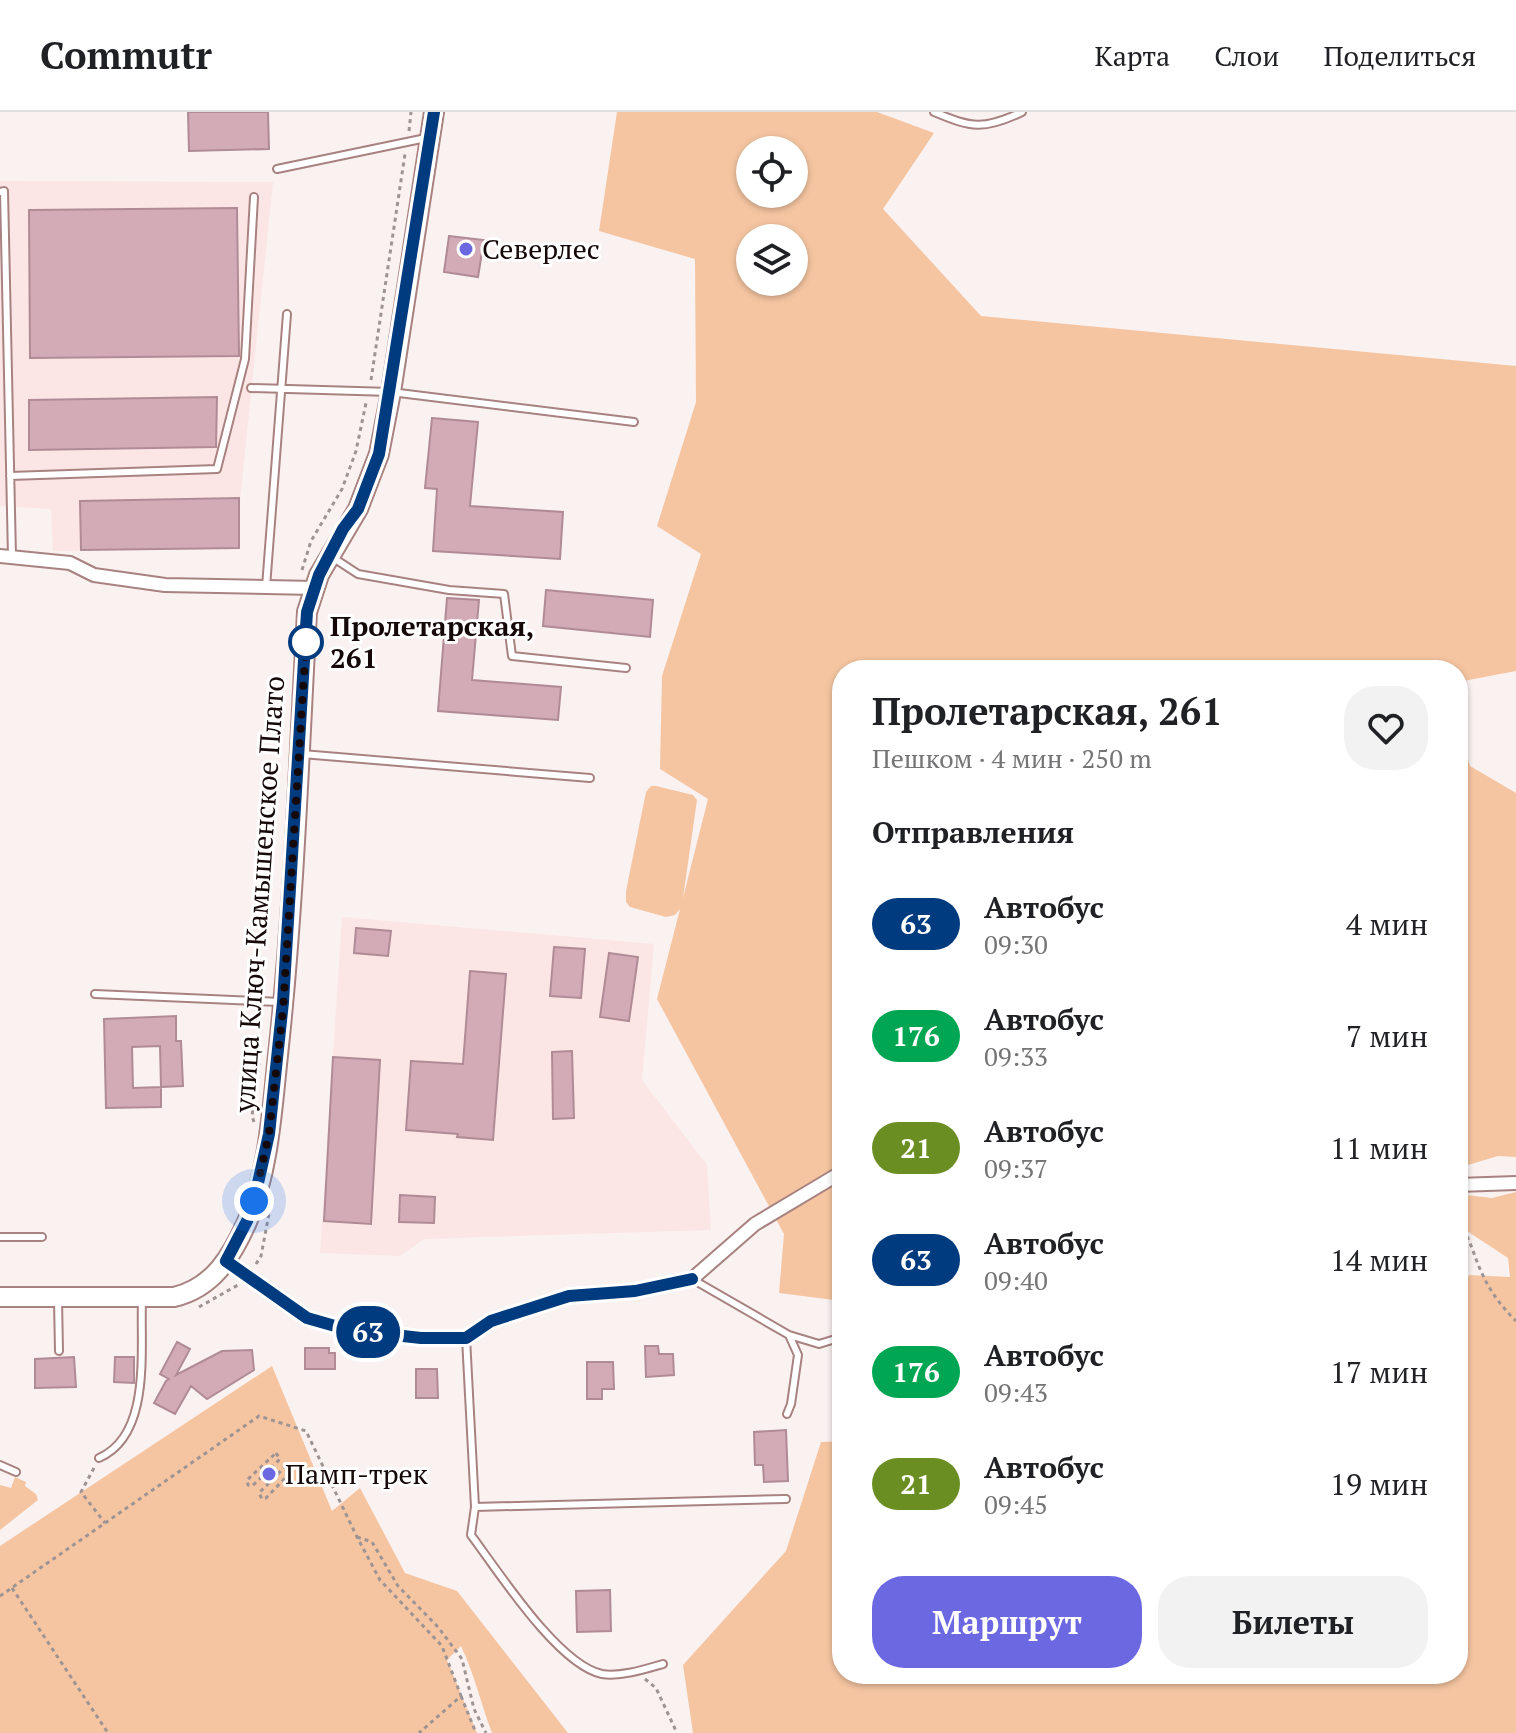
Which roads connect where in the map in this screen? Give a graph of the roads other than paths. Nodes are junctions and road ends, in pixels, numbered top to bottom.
1 (434, 112) edge
2 (934, 112) edge
3 (1022, 112) edge
4 (430, 138) junction
5 (277, 169) dead end
6 (0, 192) edge
7 (254, 197) dead end
8 (287, 314) dead end
9 (251, 388) dead end
10 (281, 389) junction
11 (391, 392) junction
12 (634, 422) dead end
13 (0, 451) edge
14 (9, 451) junction
15 (10, 476) junction
16 (329, 555) junction
17 (6, 556) edge
18 (266, 587) junction
19 (315, 588) junction
20 (626, 668) dead end
21 (299, 754) junction
22 (590, 778) dead end
23 (95, 994) dead end
24 (283, 1002) junction
25 (832, 1178) edge
26 (1516, 1183) edge
27 (1468, 1185) edge
28 (0, 1237) edge
29 (42, 1237) dead end
30 (226, 1261) junction
31 (692, 1279) junction
32 (58, 1296) junction
33 (0, 1297) edge
34 (142, 1297) junction
35 (789, 1335) junction
36 (466, 1338) junction
37 (832, 1340) edge
38 (59, 1351) dead end
39 (787, 1414) dead end
40 (99, 1458) road end
41 (0, 1465) edge
42 (16, 1472) dead end
43 (786, 1499) dead end
44 (475, 1507) junction
45 (663, 1664) dead end

1 - 4 main road, улица Ключ-Камышенское Плато
2 - 3 lane
4 - 5 lane
4 - 11 main road, улица Ключ-Камышенское Плато
6 - 14 lane
7 - 15 lane
8 - 10 lane
9 - 10 lane
10 - 11 lane
10 - 18 lane
11 - 12 lane
11 - 16 main road, улица Ключ-Камышенское Плато
13 - 14 lane
14 - 15 lane
15 - 17 lane
16 - 19 main road, улица Ключ-Камышенское Плато
16 - 20 lane
17 - 18 street
18 - 19 street
19 - 21 main road, улица Ключ-Камышенское Плато
21 - 22 lane
21 - 24 main road, улица Ключ-Камышенское Плато
23 - 24 lane
24 - 30 main road, улица Ключ-Камышенское Плато
25 - 31 street
26 - 27 street
28 - 29 lane
30 - 34 main road, улица Ключ-Камышенское Плато
30 - 36 street
31 - 35 lane
31 - 36 street
32 - 33 main road, улица Ключ-Камышенское Плато
32 - 34 main road, улица Ключ-Камышенское Плато
32 - 38 lane
34 - 40 lane
35 - 37 lane
35 - 39 lane
36 - 44 lane
41 - 42 lane
43 - 44 lane
44 - 45 lane

